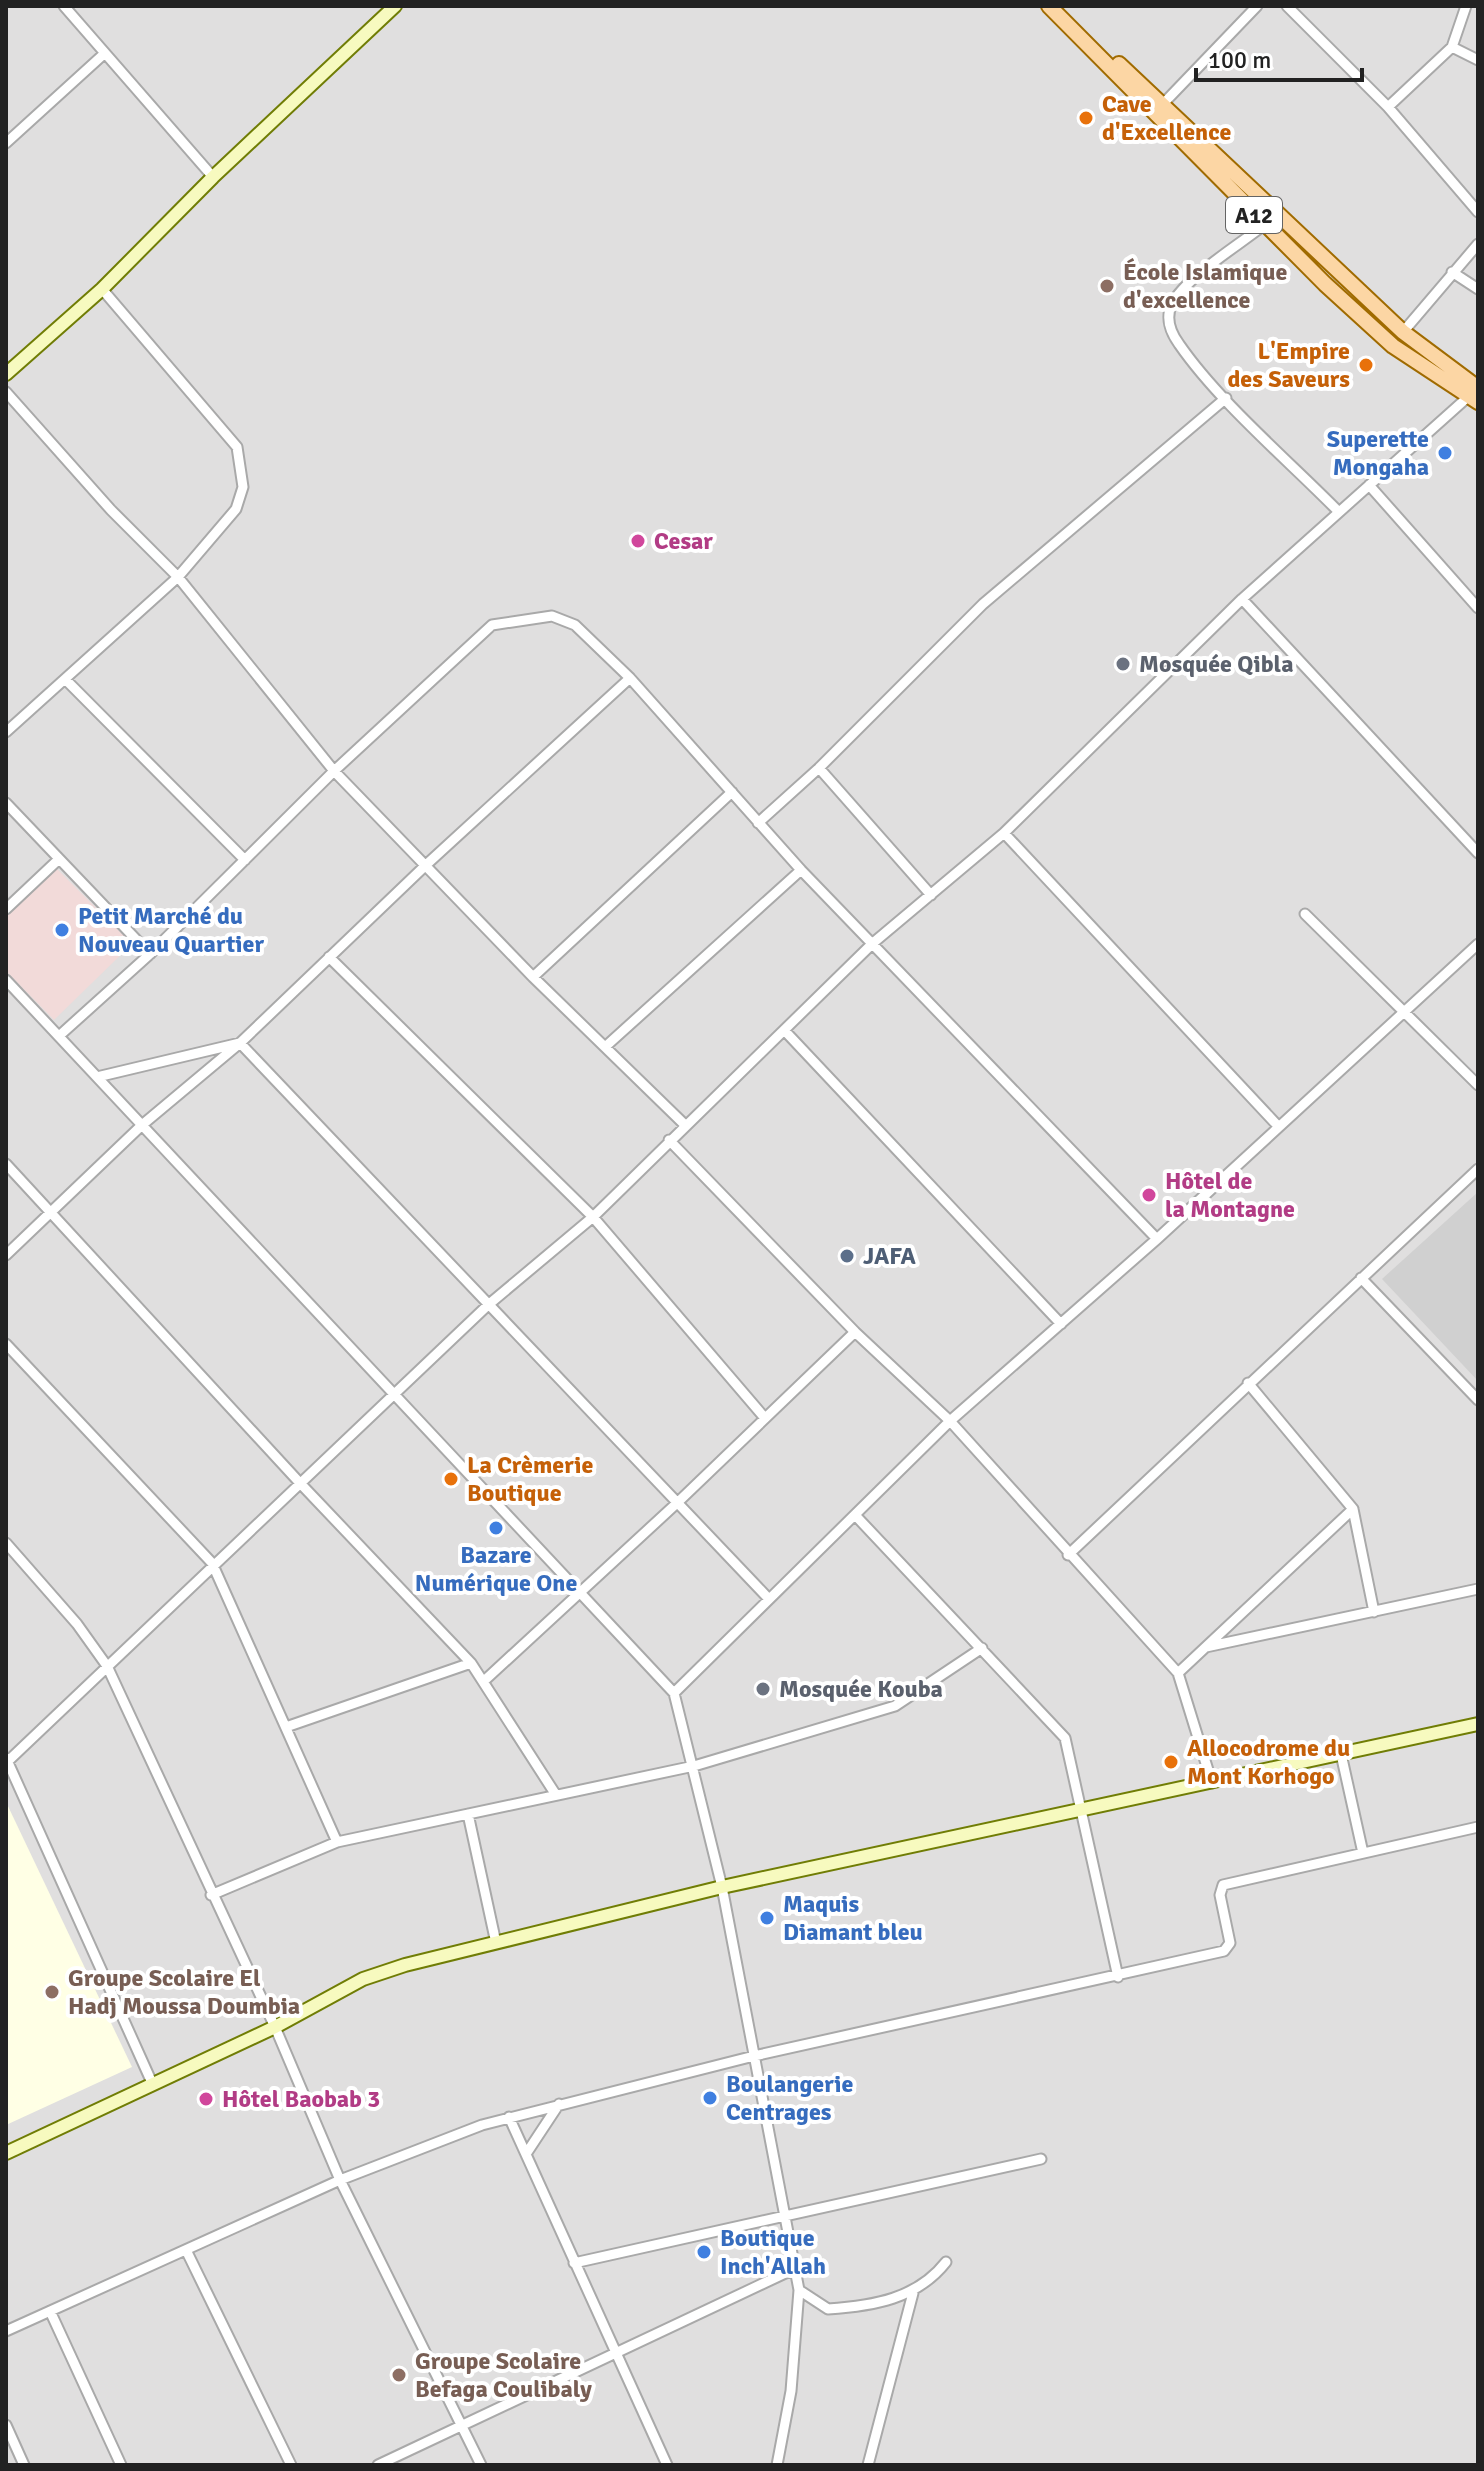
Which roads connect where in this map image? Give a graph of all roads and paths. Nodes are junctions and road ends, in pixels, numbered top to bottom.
1 (64, 6) edge
2 (395, 6) edge
3 (1049, 6) edge
4 (1059, 6) edge
5 (1257, 6) edge
6 (1287, 6) edge
7 (1466, 6) edge
8 (1452, 47) junction
9 (105, 53) junction
10 (1478, 60) edge
11 (1388, 107) junction
12 (1158, 109) junction
13 (6, 143) edge
14 (213, 177) junction
15 (1478, 212) edge
16 (1264, 225) junction
17 (1478, 244) edge
18 (1452, 272) junction
19 (102, 289) junction
20 (1478, 289) edge
21 (1403, 332) junction
22 (6, 374) edge
23 (6, 392) edge
24 (1475, 393) edge
25 (1226, 398) junction
26 (1478, 409) edge
27 (1369, 485) junction
28 (1339, 512) junction
29 (178, 577) junction
30 (1242, 599) junction
31 (1478, 608) edge
32 (630, 678) junction
33 (66, 680) junction
34 (6, 732) edge
35 (819, 768) junction
36 (334, 771) junction
37 (732, 792) junction
38 (6, 803) edge
39 (758, 823) junction
40 (1004, 833) junction
41 (1478, 853) edge
42 (59, 859) junction
43 (245, 860) junction
44 (427, 864) junction
45 (801, 870) junction
46 (931, 895) junction
47 (6, 909) edge
48 (1305, 914) dead end
49 (873, 943) junction
50 (1478, 944) edge
51 (150, 954) junction
52 (329, 957) junction
53 (533, 977) junction
54 (6, 980) edge
55 (1405, 1013) junction
56 (784, 1030) junction
57 (59, 1036) junction
58 (240, 1043) junction
59 (605, 1047) junction
60 (97, 1077) junction
61 (1478, 1085) edge
62 (142, 1125) junction
63 (685, 1125) junction
64 (1278, 1126) junction
65 (669, 1140) junction
66 (6, 1164) edge
67 (1478, 1169) edge
68 (52, 1211) junction
69 (593, 1217) junction
70 (1157, 1239) junction
71 (6, 1255) edge
72 (1361, 1278) junction
73 (488, 1305) junction
74 (1061, 1324) junction
75 (855, 1332) junction
76 (6, 1344) edge
77 (1248, 1383) junction
78 (395, 1392) junction
79 (1478, 1400) edge
80 (764, 1417) junction
81 (950, 1421) junction
82 (299, 1482) junction
83 (677, 1503) junction
84 (1353, 1509) junction
85 (855, 1515) junction
86 (6, 1543) edge
87 (1068, 1555) junction
88 (212, 1563) junction
89 (1478, 1589) edge
90 (581, 1592) junction
91 (769, 1599) junction
92 (1374, 1612) junction
93 (1206, 1647) junction
94 (982, 1648) junction
95 (471, 1663) junction
96 (107, 1666) junction
97 (1178, 1673) junction
98 (485, 1680) junction
99 (674, 1693) junction
100 (1478, 1724) edge
101 (286, 1727) junction
102 (1341, 1754) junction
103 (7, 1760) edge
104 (694, 1766) junction
105 (1212, 1783) junction
106 (556, 1795) junction
107 (1080, 1810) junction
108 (468, 1814) junction
109 (1478, 1827) edge
110 (337, 1842) junction
111 (1363, 1853) junction
112 (722, 1887) junction
113 (211, 1895) junction
114 (496, 1943) junction
115 (1118, 1977) junction
116 (275, 2027) junction
117 (754, 2056) junction
118 (153, 2085) junction
119 (559, 2104) junction
120 (509, 2117) junction
121 (6, 2153) edge
122 (526, 2154) junction
123 (1041, 2159) dead end
124 (340, 2180) junction
125 (787, 2218) junction
126 (187, 2252) junction
127 (946, 2262) dead end
128 (574, 2263) junction
129 (796, 2268) junction
130 (799, 2290) junction
131 (913, 2293) junction
132 (50, 2311) junction
133 (6, 2331) edge
134 (616, 2356) junction
135 (6, 2425) edge
136 (461, 2426) junction
137 (24, 2465) edge
138 (121, 2465) edge
139 (291, 2465) edge
140 (378, 2465) edge
141 (481, 2465) edge
142 (667, 2465) edge
143 (777, 2465) edge
144 (868, 2465) edge

1 - 9 street
2 - 14 street
3 - 12 main road, A12
4 - 12 main road, A12
5 - 12 street
6 - 11 street
7 - 8 street
8 - 10 street
8 - 11 street
9 - 13 street
9 - 14 street
11 - 15 street
12 - 16 main road, A12
12 - 21 main road, A12
14 - 19 street
16 - 24 main road, A12
16 - 25 street
17 - 18 street
18 - 20 street
18 - 21 street
19 - 22 street
19 - 29 street
21 - 24 main road, A12
23 - 29 street
24 - 26 main road, A12
24 - 27 street
25 - 28 street
25 - 35 street
27 - 28 street
27 - 31 street
28 - 30 street
29 - 33 street
29 - 36 street
30 - 40 street
30 - 41 street
32 - 36 street
32 - 37 street
32 - 44 street
33 - 34 street
33 - 43 street
35 - 39 street
35 - 46 street
36 - 43 street
36 - 44 street
37 - 39 street
37 - 53 street
38 - 42 street
39 - 45 street
40 - 46 street
40 - 64 street
42 - 47 street
42 - 51 street
43 - 51 street
44 - 52 street
44 - 53 street
45 - 49 street
45 - 59 street
46 - 49 street
48 - 55 street
49 - 56 street
49 - 70 street
50 - 55 street
51 - 57 street
52 - 58 street
52 - 69 street
53 - 59 street
54 - 57 street
55 - 61 street
55 - 64 street
56 - 63 street
56 - 74 street
57 - 60 street
58 - 60 street
58 - 62 street
58 - 73 street
59 - 63 street
60 - 62 street
62 - 68 street
62 - 78 street
63 - 65 street
64 - 70 street
65 - 69 street
65 - 75 street
66 - 68 street
67 - 72 street
68 - 71 street
68 - 82 street
69 - 73 street
69 - 80 street
70 - 74 street
72 - 77 street
72 - 79 street
73 - 78 street
73 - 83 street
74 - 81 street
75 - 80 street
75 - 81 street
76 - 88 street
77 - 84 street
77 - 87 street
78 - 82 street
78 - 90 street
80 - 83 street
81 - 85 street
81 - 87 street
82 - 88 street
82 - 95 street
83 - 90 street
83 - 91 street
84 - 92 street
84 - 93 street
85 - 91 street
85 - 94 street
86 - 96 street
87 - 97 street
88 - 96 street
88 - 101 street
89 - 92 street
90 - 98 street
90 - 99 street
91 - 99 street
92 - 93 street
93 - 97 street
94 - 104 street
94 - 107 street
95 - 98 street
95 - 101 street
96 - 103 street
96 - 113 street
97 - 105 street
98 - 106 street
99 - 104 street
100 - 102 street
101 - 110 street
102 - 105 street
102 - 111 street
103 - 118 street
104 - 106 street
104 - 112 street
105 - 107 street
106 - 108 street
107 - 112 street
107 - 115 street
108 - 110 street
108 - 114 street
109 - 111 street
110 - 113 street
111 - 115 street
112 - 114 street
112 - 117 street
113 - 116 street
114 - 116 street
115 - 117 street
116 - 118 street
116 - 124 street
117 - 119 street
117 - 125 street
118 - 121 street
119 - 120 street
119 - 122 street
120 - 122 street
120 - 124 street
122 - 128 street
123 - 125 street
124 - 126 street
124 - 136 street
125 - 128 street
125 - 129 street
126 - 132 street
126 - 139 street
127 - 131 street
128 - 134 street
129 - 130 street
129 - 134 street
130 - 131 street
130 - 143 street
131 - 144 street
132 - 133 street
132 - 138 street
134 - 136 street
134 - 142 street
135 - 137 street
136 - 140 street
136 - 141 street

